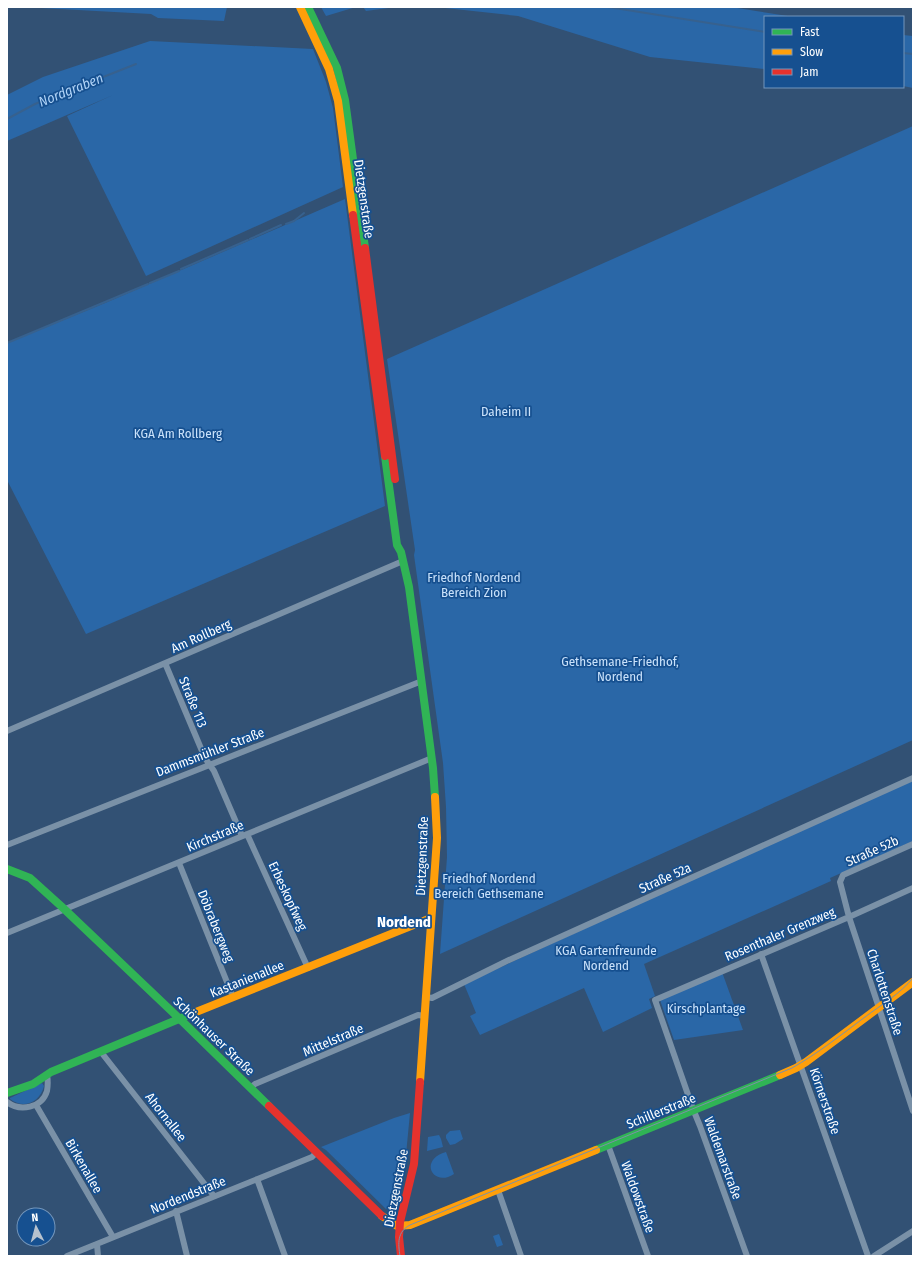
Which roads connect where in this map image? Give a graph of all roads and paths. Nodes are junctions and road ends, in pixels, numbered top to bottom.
1 (300, 7) edge
2 (308, 7) edge
3 (310, 19) junction
4 (403, 561) junction
5 (165, 663) junction
6 (422, 681) junction
7 (7, 731) edge
8 (432, 758) junction
9 (209, 764) junction
10 (913, 778) edge
11 (245, 835) junction
12 (913, 844) edge
13 (7, 845) edge
14 (179, 863) junction
15 (7, 869) edge
16 (840, 879) joint
17 (913, 888) edge
18 (65, 909) junction
19 (850, 917) junction
20 (431, 918) junction
21 (7, 934) edge
22 (761, 954) junction
23 (308, 968) junction
24 (913, 982) edge
25 (233, 997) junction
26 (426, 997) junction
27 (655, 1000) joint
28 (879, 1008) junction
29 (425, 1016) junction
30 (180, 1020) junction
31 (101, 1052) junction
32 (801, 1066) junction
33 (47, 1075) junction
34 (250, 1088) junction
35 (7, 1093) edge
36 (7, 1102) edge
37 (36, 1105) junction
38 (693, 1111) junction
39 (913, 1111) edge
40 (608, 1145) junction
41 (316, 1153) junction
42 (257, 1179) junction
43 (498, 1190) junction
44 (214, 1196) junction
45 (176, 1212) junction
46 (399, 1227) junction
47 (913, 1231) edge
48 (113, 1237) junction
49 (97, 1244) junction
50 (67, 1256) edge
51 (98, 1256) edge
52 (187, 1256) edge
53 (285, 1256) edge
54 (401, 1256) edge
55 (521, 1256) edge
56 (648, 1256) edge
57 (747, 1256) edge
58 (868, 1256) edge
59 (874, 1256) edge

1 - 3 street
2 - 3 street
3 - 4 street, Dietzgenstraße
4 - 5 street, Am Rollberg
4 - 6 street, Dietzgenstraße
5 - 7 street, Am Rollberg
5 - 9 street, Straße 113
6 - 8 street, Dietzgenstraße
6 - 9 street, Dammsmühler Straße
8 - 11 street, Kirchstraße
8 - 20 street, Dietzgenstraße
9 - 11 street, Straße 113
9 - 13 street, Dammsmühler Straße
10 - 26 street, Straße 52a
11 - 14 street, Kirchstraße
11 - 23 street, Erbeskopfweg
12 - 16 street, Straße 52b
14 - 18 street, Kirchstraße
14 - 25 street, Döbrabergweg
15 - 18 street, Schönhauser Straße
16 - 19 street, Charlottenstraße
17 - 19 street, Rosenthaler Grenzweg
18 - 21 street, Kirchstraße
18 - 30 street, Schönhauser Straße
19 - 22 street, Rosenthaler Grenzweg
19 - 28 street, Charlottenstraße
20 - 23 street, Kastanienallee
20 - 26 street, Dietzgenstraße
22 - 27 street, Rosenthaler Grenzweg
22 - 32 street, Körnerstraße
23 - 25 street, Kastanienallee
24 - 28 street, Schillerstraße
25 - 30 street, Kastanienallee
26 - 29 street, Dietzgenstraße
27 - 38 street, Waldemarstraße
28 - 32 street, Schillerstraße
28 - 39 street, Charlottenstraße
29 - 34 street, Mittelstraße
29 - 46 street, Dietzgenstraße
30 - 31 street, Kastanienallee
30 - 34 street, Schönhauser Straße
31 - 33 street, Kastanienallee
31 - 44 street, Ahornallee
32 - 38 street, Schillerstraße
32 - 58 street, Körnerstraße
33 - 35 street, Kastanienallee
33 - 37 street
34 - 41 street, Schönhauser Straße
36 - 37 street
37 - 48 street, Birkenallee
38 - 40 street, Schillerstraße
38 - 57 street, Waldemarstraße
40 - 43 street, Schillerstraße
40 - 56 street, Waldowstraße
41 - 42 street, Nordendstraße
41 - 46 street, Schönhauser Straße
42 - 44 street, Nordendstraße
42 - 53 street
43 - 46 street, Schillerstraße
43 - 55 street
44 - 45 street, Nordendstraße
45 - 48 street, Nordendstraße
45 - 52 street
46 - 54 street, Dietzgenstraße
47 - 59 street
48 - 49 street, Nordendstraße
49 - 50 street, Nordendstraße
49 - 51 street

